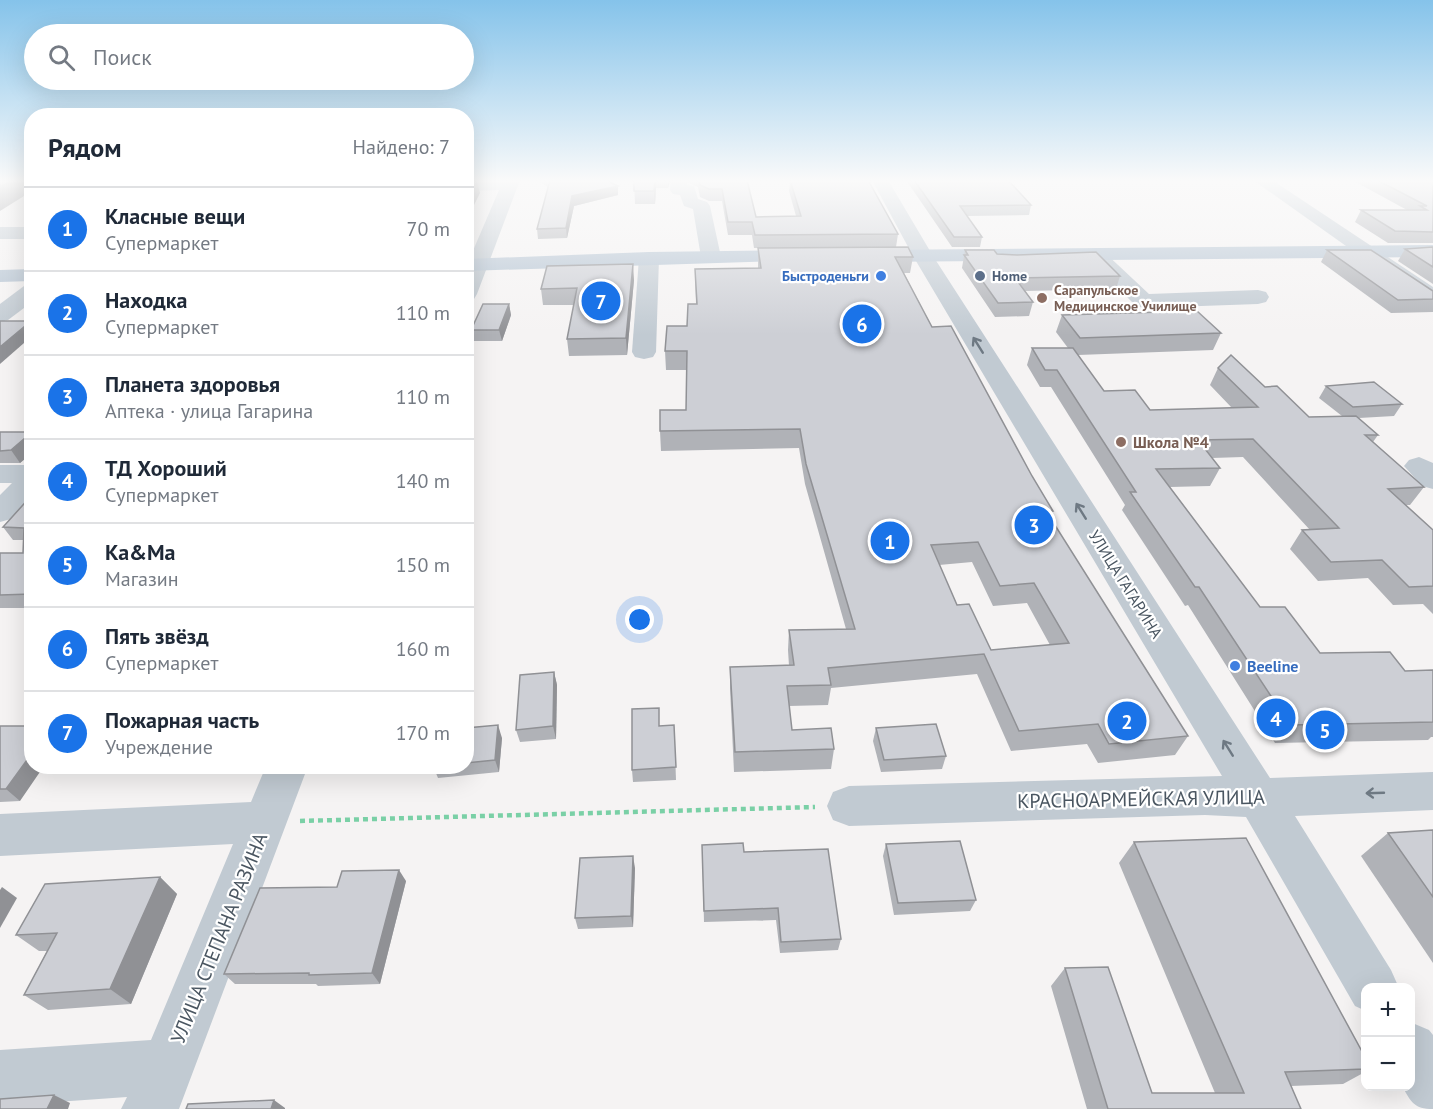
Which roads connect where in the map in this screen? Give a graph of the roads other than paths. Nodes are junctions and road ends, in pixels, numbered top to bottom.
1 (24, 232) edge
2 (488, 232) edge
3 (706, 232) edge
4 (909, 232) edge
5 (1337, 232) edge
6 (0, 233) edge
7 (1433, 251) edge
8 (1367, 252) junction
9 (1095, 254) junction
10 (824, 256) edge
11 (847, 256) edge
12 (923, 256) junction
13 (711, 257) junction
14 (650, 258) junction
15 (474, 261) edge
16 (474, 265) edge
17 (24, 275) edge
18 (0, 276) edge
19 (24, 297) edge
20 (1258, 297) dead end
21 (1433, 297) edge
22 (0, 315) edge
23 (644, 352) dead end
24 (0, 474) edge
25 (24, 474) edge
26 (24, 489) edge
27 (0, 512) edge
28 (284, 774) edge
29 (1433, 791) edge
30 (1259, 798) junction
31 (849, 806) road end
32 (265, 822) junction
33 (0, 835) edge
34 (1371, 983) edge
35 (1415, 1057) edge
36 (0, 1078) edge
37 (1433, 1086) edge
38 (159, 1088) edge

1 - 6 street
2 - 15 street
3 - 13 street
4 - 12 street, УЛИЦА ГАГАРИНА
5 - 8 street
7 - 8 main road
8 - 9 main road
8 - 21 street
9 - 12 main road
9 - 20 street
10 - 13 main road
11 - 12 main road
30 -> 12 street, УЛИЦА ГАГАРИНА
13 - 14 main road
14 - 16 main road
14 - 23 street
17 - 18 main road
19 - 22 street
24 - 25 street
26 - 27 street
28 - 32 street, УЛИЦА СТЕПАНА РАЗИНА
29 -> 30 street, КРАСНОАРМЕЙСКАЯ УЛИЦА
30 - 31 street, КРАСНОАРМЕЙСКАЯ УЛИЦА
30 - 34 street, УЛИЦА ГАГАРИНА
32 - 33 street
32 - 38 street, УЛИЦА СТЕПАНА РАЗИНА
35 - 37 street
36 - 38 street

